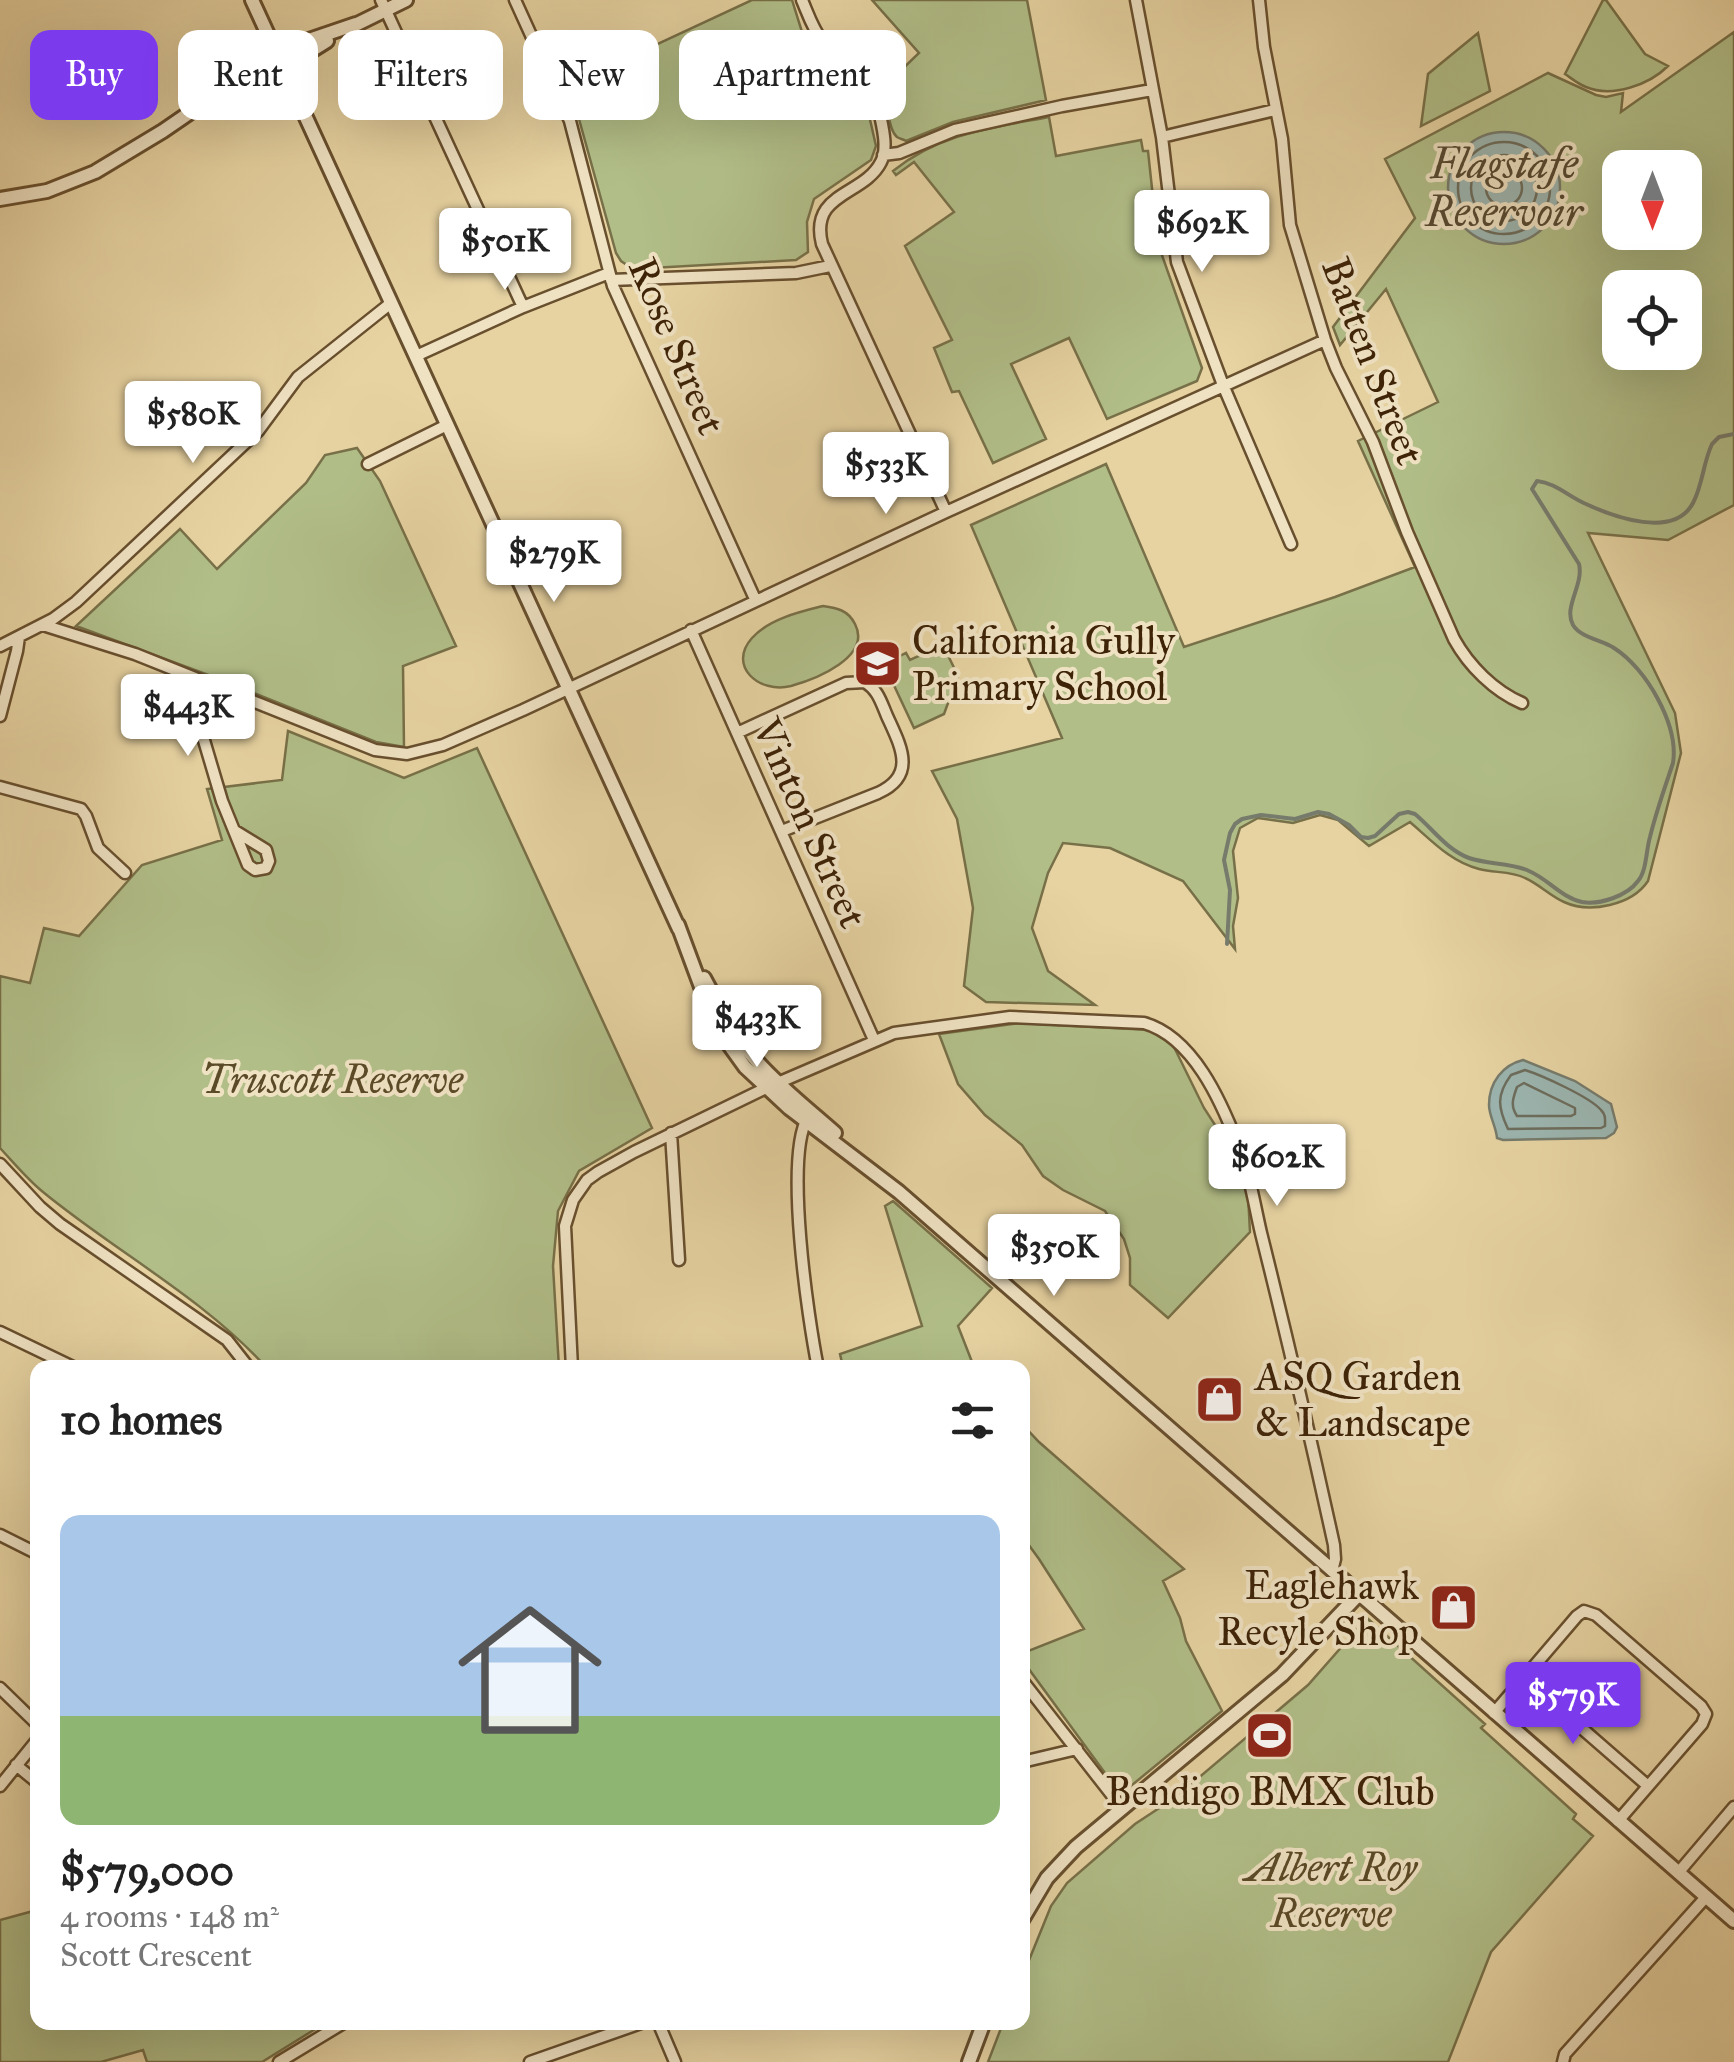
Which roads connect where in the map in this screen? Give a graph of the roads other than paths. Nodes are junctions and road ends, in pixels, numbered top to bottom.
1 (252, 0) edge
2 (406, 0) edge
3 (515, 0) edge
4 (802, 0) edge
5 (1136, 0) edge
6 (1259, 0) edge
7 (384, 5) edge
8 (356, 24) junction
9 (266, 30) edge
10 (318, 37) edge
11 (318, 47) edge
12 (1152, 90) junction
13 (1275, 110) junction
14 (178, 120) edge
15 (308, 120) edge
16 (1162, 137) junction
17 (883, 155) junction
18 (0, 200) edge
19 (830, 266) junction
20 (610, 277) junction
21 (391, 303) junction
22 (523, 307) junction
23 (1325, 340) junction
24 (416, 356) junction
25 (1224, 385) junction
26 (447, 425) junction
27 (368, 464) dead end
28 (946, 512) junction
29 (1291, 544) dead end
30 (755, 599) junction
31 (43, 625) junction
32 (691, 630) junction
33 (18, 637) junction
34 (0, 646) edge
35 (196, 678) junction
36 (568, 688) junction
37 (1522, 703) dead end
38 (0, 716) edge
39 (737, 733) junction
40 (0, 787) edge
41 (235, 831) dead end
42 (782, 831) junction
43 (125, 873) dead end
44 (874, 1040) junction
45 (772, 1085) junction
46 (808, 1116) junction
47 (671, 1133) junction
48 (0, 1164) edge
49 (678, 1260) dead end
50 (0, 1332) edge
51 (58, 1360) edge
52 (242, 1360) edge
53 (571, 1360) edge
54 (817, 1360) edge
55 (0, 1536) edge
56 (30, 1550) edge
57 (1332, 1570) junction
58 (1359, 1594) junction
59 (1524, 1678) junction
60 (0, 1688) edge
61 (1030, 1690) edge
62 (1494, 1713) junction
63 (30, 1717) edge
64 (30, 1749) edge
65 (1077, 1749) junction
66 (1030, 1760) edge
67 (16, 1766) junction
68 (30, 1777) edge
69 (0, 1786) edge
70 (1648, 1786) junction
71 (1122, 1808) junction
72 (1734, 1808) edge
73 (1618, 1821) junction
74 (1678, 1873) junction
75 (1706, 1897) junction
76 (1030, 1905) edge
77 (1734, 1921) edge
78 (332, 2030) edge
79 (621, 2030) edge
80 (661, 2030) edge
81 (981, 2030) edge
82 (279, 2062) edge
83 (530, 2062) edge
84 (675, 2062) edge
85 (969, 2062) edge
86 (1562, 2062) edge

1 - 9 street
2 - 7 street
3 - 20 street, Rose Street
4 - 17 street
5 - 12 street
6 - 13 street, Batten Street
7 - 8 street
7 - 22 street
8 - 10 street
8 - 11 street
12 - 16 street
12 - 17 street
13 - 16 street
13 - 23 street, Batten Street
14 - 18 street
15 - 21 street
16 - 25 street
17 - 19 street
19 - 20 street
19 - 28 street
20 - 22 street
20 - 30 street, Rose Street
21 - 24 street
21 - 31 street
22 - 24 street
23 - 25 street
23 - 37 street, Batten Street
24 - 26 street
25 - 28 street
25 - 29 street
26 - 27 street
26 - 36 street
28 - 30 street
30 - 32 street
31 - 33 street
31 - 35 street
32 - 36 street
32 - 39 street, Vinton Street
33 - 34 street
33 - 38 street
35 - 36 street
35 - 41 street
36 - 45 street
39 - 42 street, Vinton Street
39 - 42 street
40 - 43 street
42 - 44 street, Vinton Street
44 - 45 street
44 - 57 street
45 - 46 street
45 - 47 street
46 - 54 street
46 - 57 street
47 - 49 street
47 - 53 street
48 - 52 street
50 - 51 street
55 - 56 street
57 - 58 street
58 - 62 street
58 - 71 street
59 - 62 street
59 - 70 street
59 - 70 street
60 - 63 street
61 - 65 street
62 - 73 street
64 - 67 street
65 - 66 street
65 - 71 street
67 - 68 street
67 - 69 street
70 - 73 street
71 - 76 street
72 - 74 street
73 - 74 street
74 - 75 street
75 - 77 street
75 - 86 street
78 - 82 street
79 - 83 street
80 - 84 street
81 - 85 street

